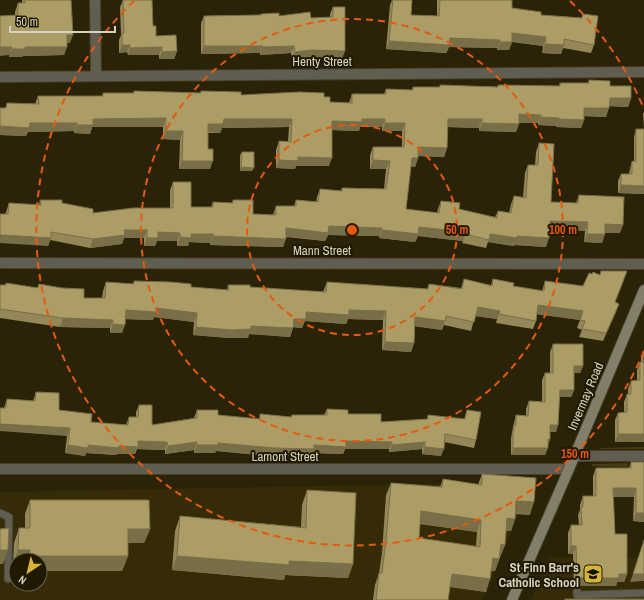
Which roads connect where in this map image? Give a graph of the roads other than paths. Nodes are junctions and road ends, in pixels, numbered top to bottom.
1 (95, 0) edge
2 (644, 72) edge
3 (96, 75) junction
4 (0, 77) edge
5 (0, 263) edge
6 (644, 264) edge
7 (644, 290) edge
8 (574, 456) junction
9 (644, 456) edge
10 (0, 469) edge
11 (569, 469) junction
12 (0, 513) edge
13 (8, 552) edge
14 (577, 591) dead end
15 (643, 593) dead end
16 (512, 600) edge

1 - 3 street
2 - 3 street, Henty Street
3 - 4 street, Henty Street
5 - 6 street, Mann Street
7 - 8 main road, Invermay Road
8 - 9 street
8 - 11 main road, Invermay Road
10 - 11 street, Lamont Street
11 - 16 main road, Invermay Road
12 - 13 lane
14 - 15 lane

